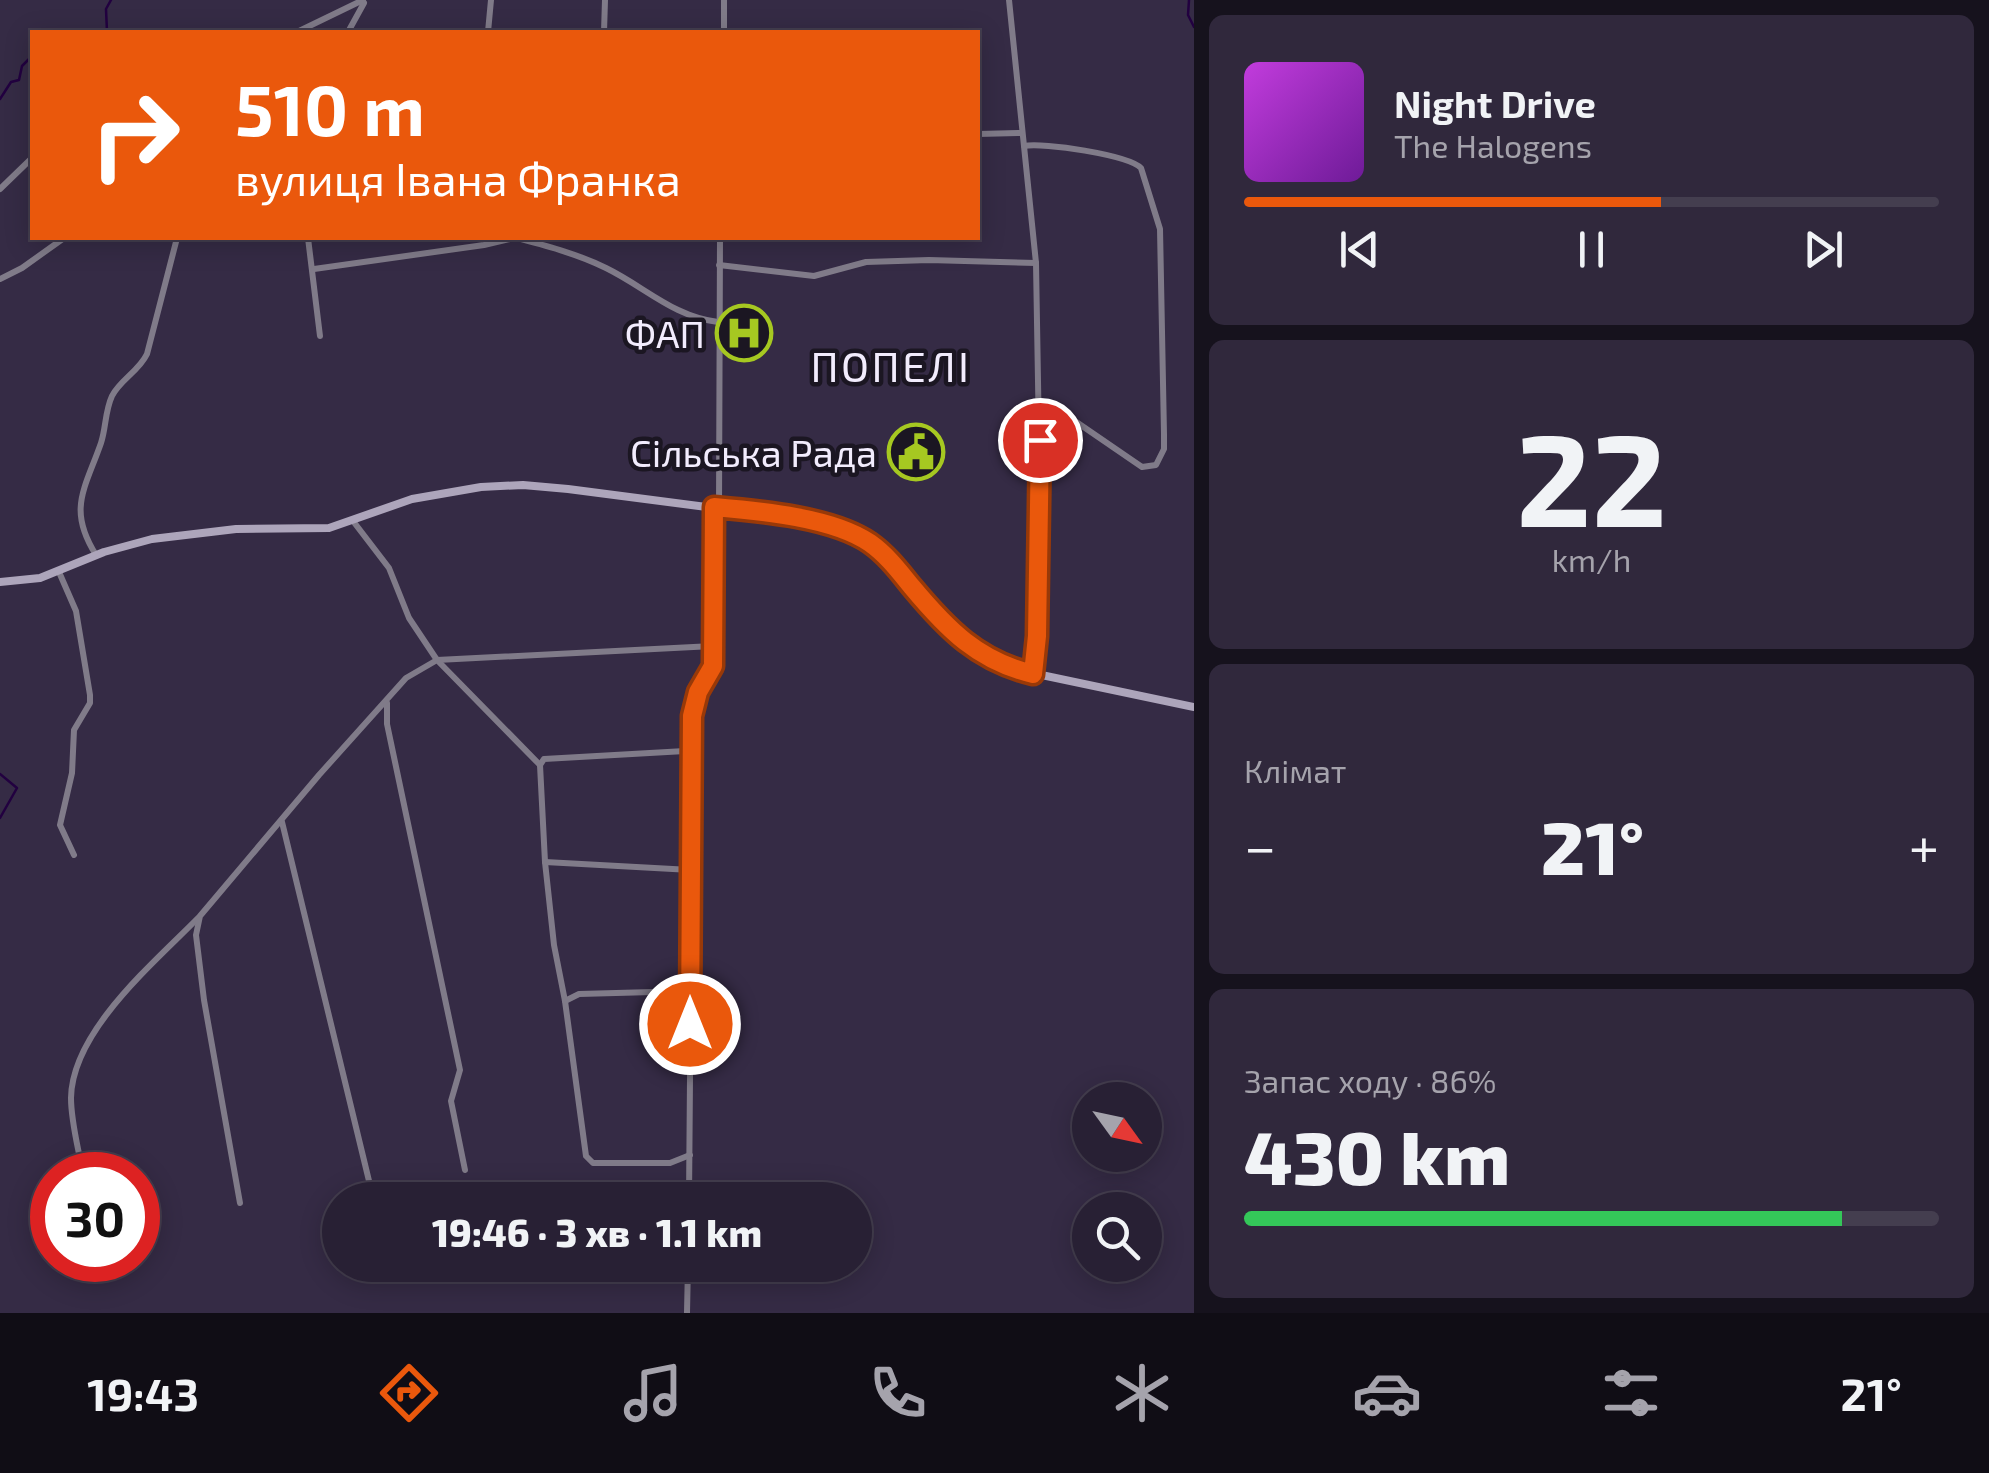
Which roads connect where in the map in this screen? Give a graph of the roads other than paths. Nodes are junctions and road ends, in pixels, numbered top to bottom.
1 (491, 0) edge
2 (606, 0) edge
3 (724, 0) edge
4 (1009, 0) edge
5 (363, 1) edge
6 (301, 30) edge
7 (349, 30) edge
8 (488, 30) edge
9 (604, 30) edge
10 (724, 30) edge
11 (1022, 133) junction
12 (980, 134) edge
13 (1024, 146) junction
14 (30, 160) edge
15 (0, 189) edge
16 (61, 240) edge
17 (176, 240) edge
18 (308, 240) edge
19 (506, 240) edge
20 (522, 240) edge
21 (720, 240) edge
22 (1036, 263) junction
23 (719, 265) junction
24 (314, 268) junction
25 (0, 278) edge
26 (718, 322) junction
27 (320, 336) dead end
28 (1040, 400) junction
29 (716, 507) junction
30 (352, 521) junction
31 (96, 555) junction
32 (59, 572) junction
33 (0, 582) edge
34 (712, 646) junction
35 (437, 660) junction
36 (1033, 674) junction
37 (387, 702) junction
38 (1194, 707) edge
39 (692, 747) junction
40 (540, 761) junction
41 (282, 820) junction
42 (74, 855) dead end
43 (545, 862) junction
44 (691, 870) junction
45 (200, 916) junction
46 (690, 991) junction
47 (565, 1001) junction
48 (79, 1152) edge
49 (690, 1155) junction
50 (465, 1170) dead end
51 (369, 1182) edge
52 (689, 1182) edge
53 (240, 1202) dead end
54 (688, 1282) edge
55 (687, 1313) edge

1 - 8 street
2 - 9 street
3 - 10 street
4 - 11 street
5 - 6 street
5 - 7 street
11 - 12 street
11 - 13 street
13 - 22 street
13 - 28 street
14 - 15 street
16 - 25 street
17 - 31 street
18 - 24 street
19 - 24 street
20 - 26 street
21 - 23 street
22 - 23 street
22 - 28 street
23 - 26 street
24 - 27 street
26 - 29 street
28 - 36 street
29 - 30 main road
29 - 34 street
29 - 36 main road
30 - 31 main road
30 - 35 street
31 - 32 main road
32 - 33 main road
32 - 42 street
34 - 35 street
34 - 39 street
35 - 37 street
35 - 40 street
36 - 38 main road
37 - 41 street
37 - 50 street
39 - 40 street
39 - 44 street
40 - 43 street
41 - 45 street
41 - 51 street
43 - 44 street
43 - 47 street
44 - 46 street
45 - 48 street
45 - 53 street
46 - 47 street
46 - 49 street
47 - 49 street
49 - 52 street
54 - 55 street

